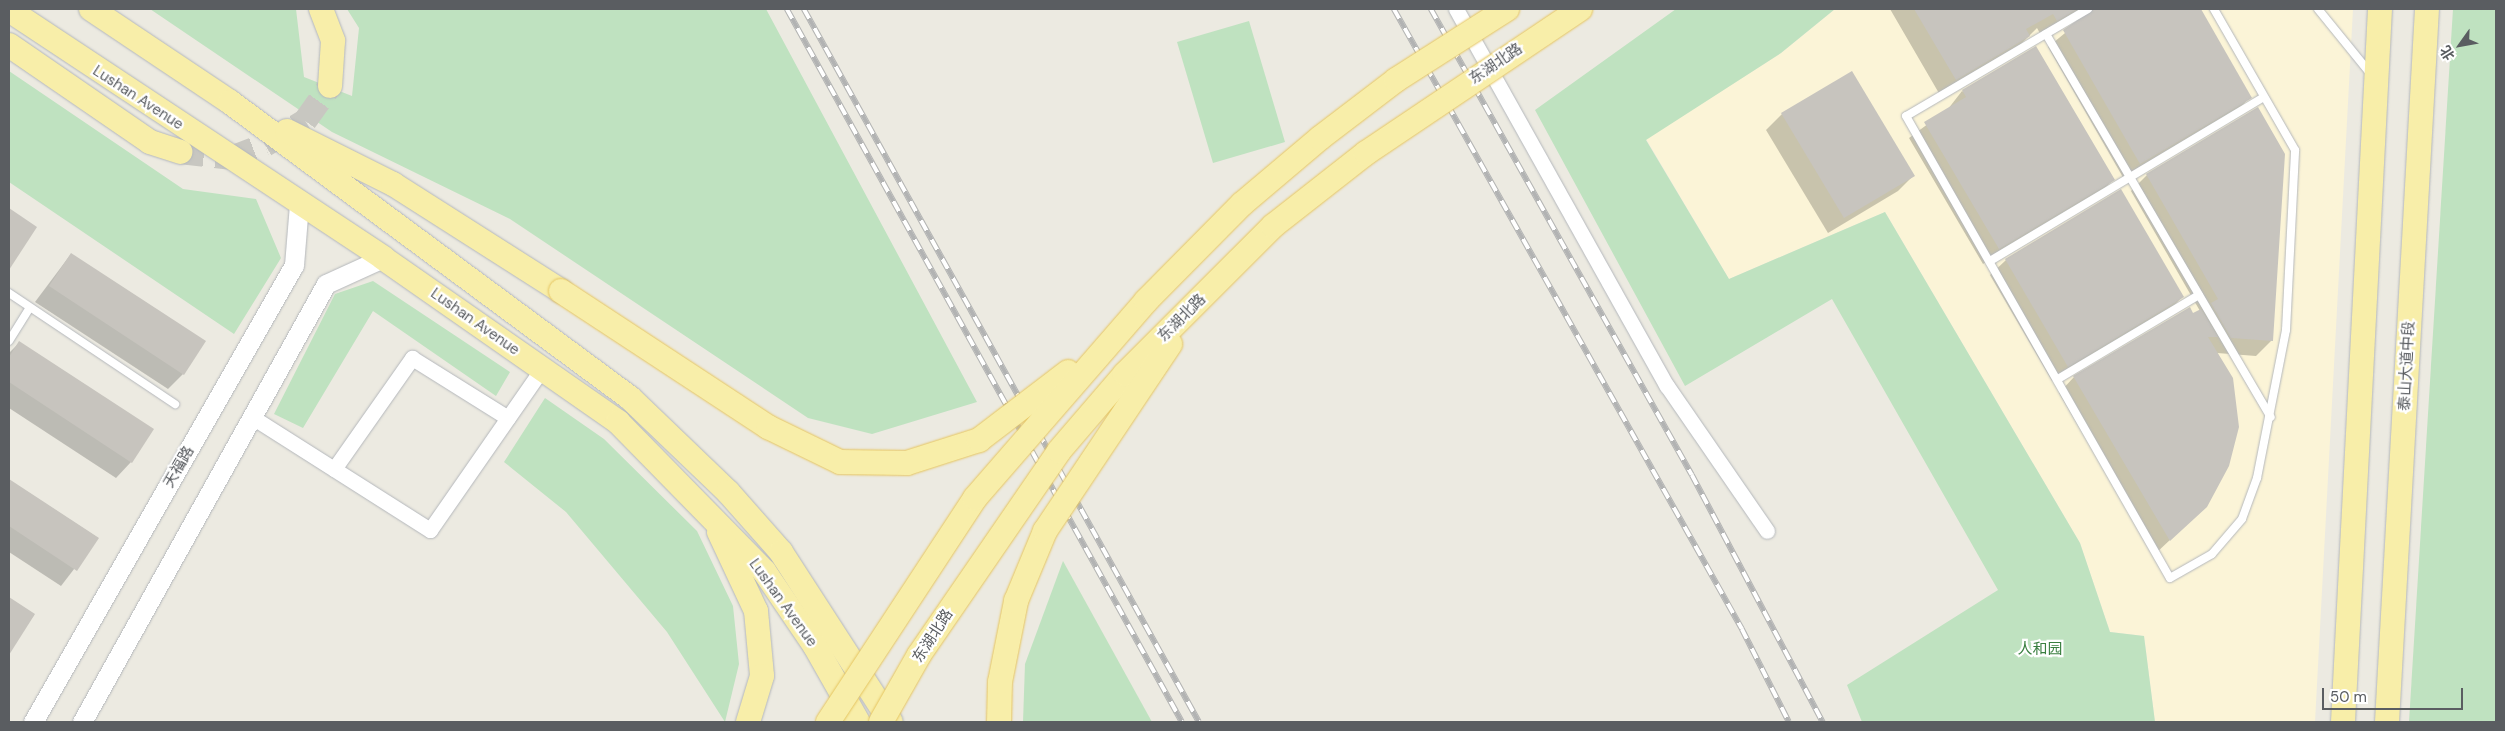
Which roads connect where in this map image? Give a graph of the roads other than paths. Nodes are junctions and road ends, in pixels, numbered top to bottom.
1 (321, 9) edge
2 (1456, 9) edge
3 (1507, 9) edge
4 (1580, 9) edge
5 (2088, 9) edge
6 (2214, 9) edge
7 (2318, 9) edge
8 (2380, 9) edge
9 (2427, 9) edge
10 (9, 10) edge
11 (98, 13) edge
12 (2046, 34) junction
13 (9, 45) edge
14 (2376, 81) junction
15 (330, 86) tunnel mouth
16 (2264, 97) junction
17 (230, 102) junction
18 (180, 152) tunnel mouth
19 (2130, 177) junction
20 (299, 204) junction
21 (383, 258) junction
22 (1990, 261) junction
23 (9, 293) edge
24 (2199, 295) junction
25 (1202, 298) junction
26 (30, 308) junction
27 (9, 341) edge
28 (1110, 341) junction
29 (542, 369) junction
30 (2058, 379) junction
31 (175, 404) dead end
32 (2271, 417) junction
33 (252, 418) junction
34 (508, 418) junction
35 (334, 469) junction
36 (708, 510) junction
37 (1767, 531) dead end
38 (33, 722) edge
39 (82, 722) edge
40 (748, 722) edge
41 (828, 722) edge
42 (858, 722) edge
43 (882, 722) edge
44 (891, 722) edge
45 (999, 722) edge
46 (2343, 722) edge
47 (2387, 722) edge

1 - 15 main road
2 - 37 street
3 - 28 main road, bridge
4 - 25 main road, 东湖北路, bridge
5 - 12 lane
6 - 16 lane
7 - 14 lane
8 - 14 main road
9 - 47 main road, 泰山大道中段
10 - 20 main road, Lushan Avenue
11 - 17 main road, Lushan Avenue
12 - 19 lane
12 - 22 lane
13 - 18 main road
14 - 46 main road
16 - 19 lane
16 - 32 lane
17 - 28 main road, bridge
17 - 44 main road, Lushan Avenue
19 - 22 lane
19 - 24 lane
20 - 21 main road, Lushan Avenue
20 - 38 street, 天福路
21 - 29 main road, Lushan Avenue
21 - 33 street
22 - 30 lane
23 - 26 lane
24 - 30 lane
24 - 32 lane
25 - 43 main road, 东湖北路, bridge
25 - 45 main road, bridge
26 - 27 lane
26 - 31 lane
28 - 41 main road, bridge
29 - 34 street
29 - 36 main road, Lushan Avenue
30 - 32 lane
33 - 35 street
33 - 39 street
34 - 35 street
34 - 35 street
36 - 40 main road
36 - 42 main road, Lushan Avenue

